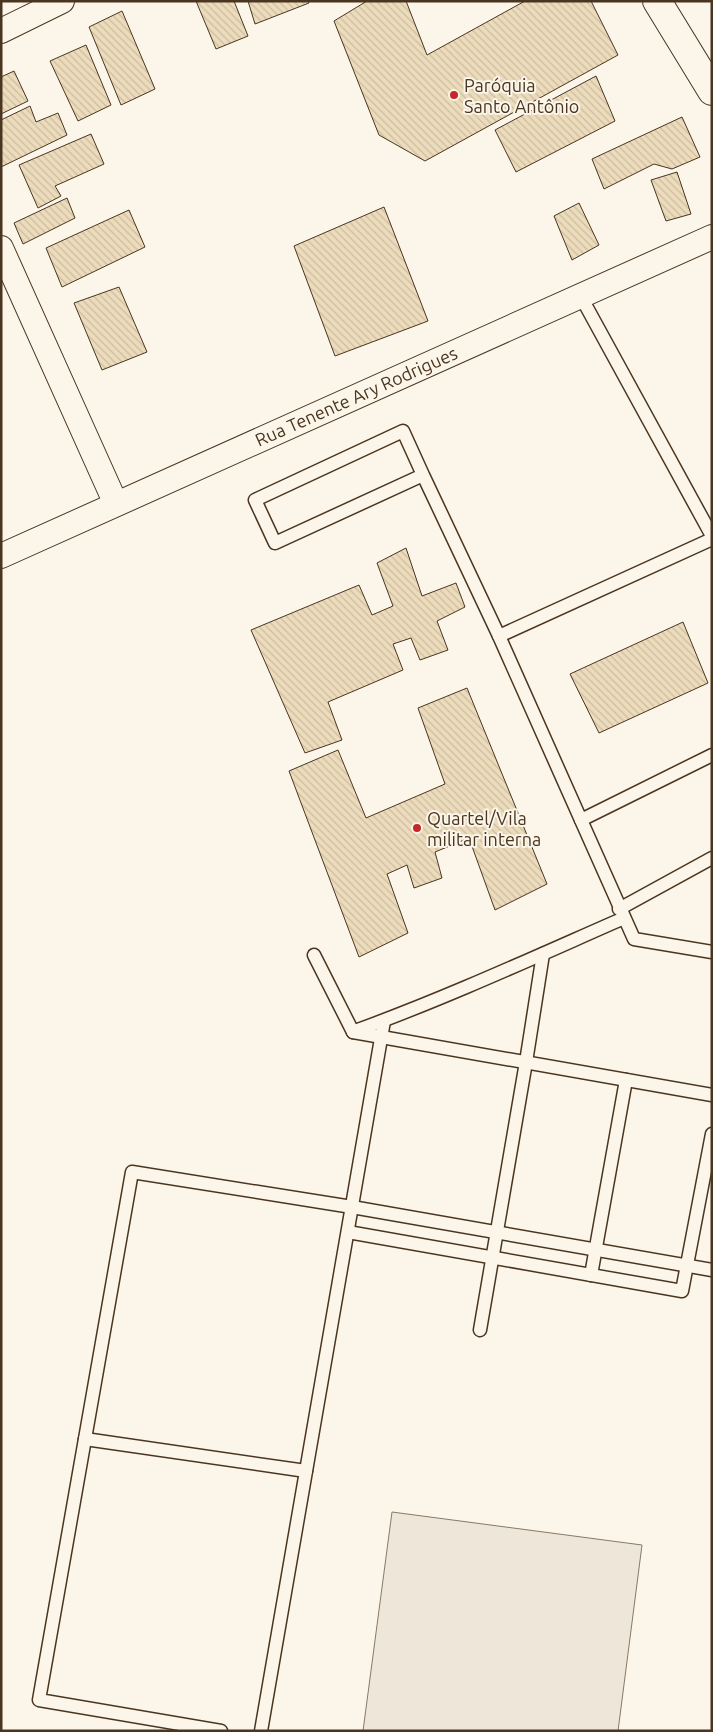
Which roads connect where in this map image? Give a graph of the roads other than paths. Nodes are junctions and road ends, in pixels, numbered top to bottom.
1 (62, 1) edge
2 (657, 1) edge
3 (1, 31) edge
4 (712, 91) edge
5 (712, 237) edge
6 (1, 248) edge
7 (580, 295) junction
8 (422, 475) junction
9 (116, 504) junction
10 (712, 537) edge
11 (1, 556) edge
12 (499, 636) junction
13 (712, 755) edge
14 (580, 820) junction
15 (712, 858) edge
16 (622, 913) junction
17 (712, 952) edge
18 (543, 954) junction
19 (314, 955) dead end
20 (384, 1020) junction
21 (353, 1032) junction
22 (382, 1037) junction
23 (526, 1062) junction
24 (626, 1080) junction
25 (712, 1095) edge
26 (712, 1134) edge
27 (352, 1207) junction
28 (348, 1232) junction
29 (497, 1232) junction
30 (595, 1250) junction
31 (492, 1258) junction
32 (687, 1266) junction
33 (712, 1270) edge
34 (591, 1275) junction
35 (480, 1330) dead end
36 (84, 1439) junction
37 (306, 1471) junction
38 (222, 1731) edge
39 (261, 1731) edge

1 - 3 street
2 - 4 street
5 - 7 street, Rua Tenente Ary Rodrigues
6 - 9 street
7 - 9 street, Rua Tenente Ary Rodrigues
7 - 10 lane
8 - 8 lane
8 - 12 lane
9 - 11 street, Rua Tenente Ary Rodrigues
10 - 12 lane
12 - 14 lane
13 - 14 lane
14 - 16 lane
15 - 16 lane
16 - 17 lane
16 - 18 lane
18 - 20 lane
18 - 23 lane
19 - 21 lane
20 - 21 lane
20 - 22 lane
21 - 22 lane
22 - 23 lane
22 - 27 lane
23 - 24 lane
23 - 29 lane
24 - 25 lane
24 - 30 lane
26 - 32 lane
27 - 28 lane
27 - 29 lane
27 - 36 lane
28 - 31 lane
28 - 37 lane
29 - 30 lane
29 - 31 lane
30 - 32 lane
30 - 34 lane
31 - 34 lane
31 - 35 lane
32 - 33 lane
32 - 34 lane
36 - 37 lane
36 - 38 lane
37 - 39 lane

